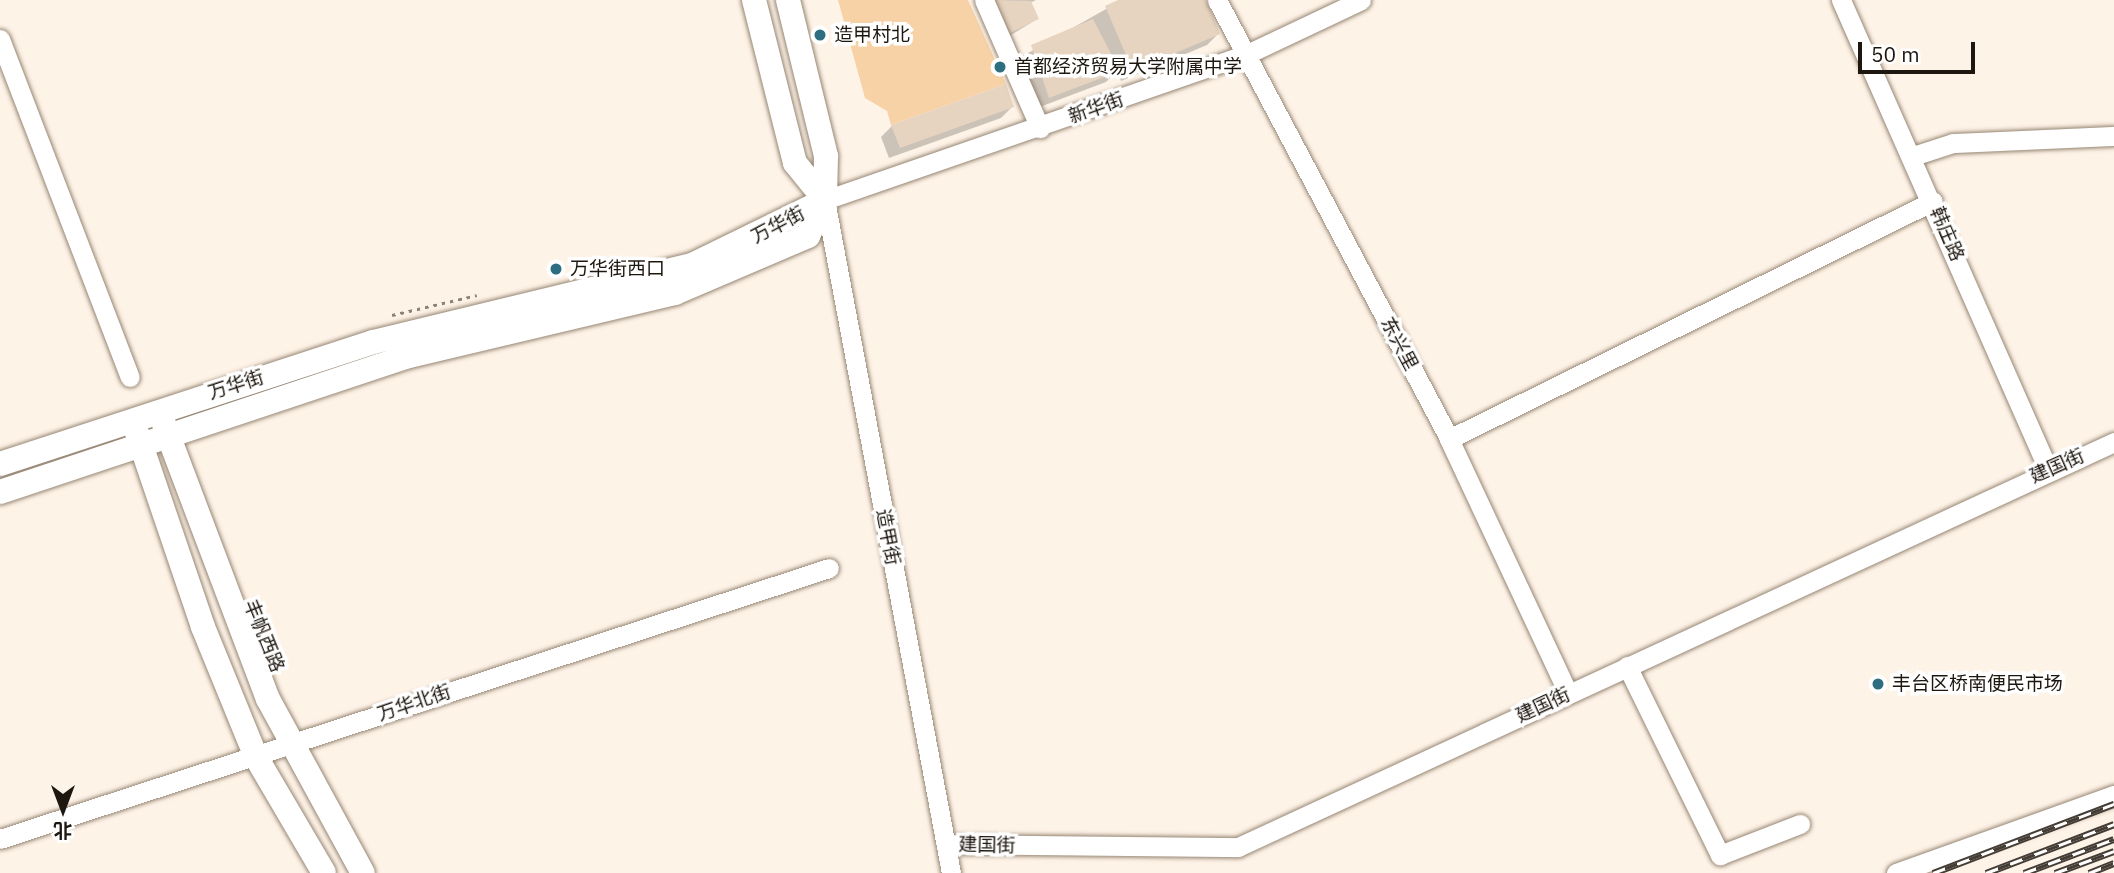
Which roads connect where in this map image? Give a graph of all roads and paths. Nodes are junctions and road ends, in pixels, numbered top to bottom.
1 (754, 0) edge
2 (788, 0) edge
3 (984, 0) edge
4 (1217, 0) edge
5 (1361, 0) edge
6 (1841, 0) edge
7 (0, 39) edge
8 (1247, 54) junction
9 (1040, 128) junction
10 (2114, 136) edge
11 (1913, 156) junction
12 (825, 200) junction
13 (1933, 201) junction
14 (130, 377) dead end
15 (159, 410) junction
16 (132, 420) junction
17 (169, 437) junction
18 (1449, 439) junction
19 (2114, 442) edge
20 (141, 447) junction
21 (0, 464) edge
22 (2048, 469) junction
23 (0, 492) edge
24 (829, 568) dead end
25 (1627, 666) junction
26 (1568, 693) junction
27 (290, 745) junction
28 (257, 757) junction
29 (2114, 795) edge
30 (1800, 824) dead end
31 (0, 839) edge
32 (946, 844) junction
33 (324, 873) edge
34 (363, 873) edge
35 (951, 873) edge
36 (1896, 873) edge

1 - 12 main road, 造甲街
2 - 12 main road, 造甲街
3 - 9 street
4 - 8 street, 东兴里
5 - 8 street, 新华街
6 - 11 street, 韩庄路
7 - 14 street
8 - 9 street, 新华街
8 - 18 street, 东兴里
9 - 12 street, 新华街
10 - 11 street
11 - 13 street, 韩庄路
12 - 15 main road, 万华街
12 - 17 main road, 万华街
12 - 32 street, 造甲街
13 - 18 street
13 - 22 street, 韩庄路
15 - 16 main road, 万华街
15 - 17 main road, 丰帆西路
16 - 20 main road
16 - 21 main road, 万华街
17 - 20 main road, 万华街
17 - 27 main road, 丰帆西路
18 - 26 street, 东兴里
19 - 22 street, 建国街
20 - 23 main road, 万华街
20 - 28 main road
22 - 25 street, 建国街
24 - 27 street, 万华北街
25 - 26 street, 建国街
25 - 30 street
26 - 32 street, 建国街
27 - 28 street, 万华北街
27 - 34 main road, 丰帆西路
28 - 31 street, 万华北街
28 - 33 main road
29 - 36 street
32 - 35 street, 造甲街

